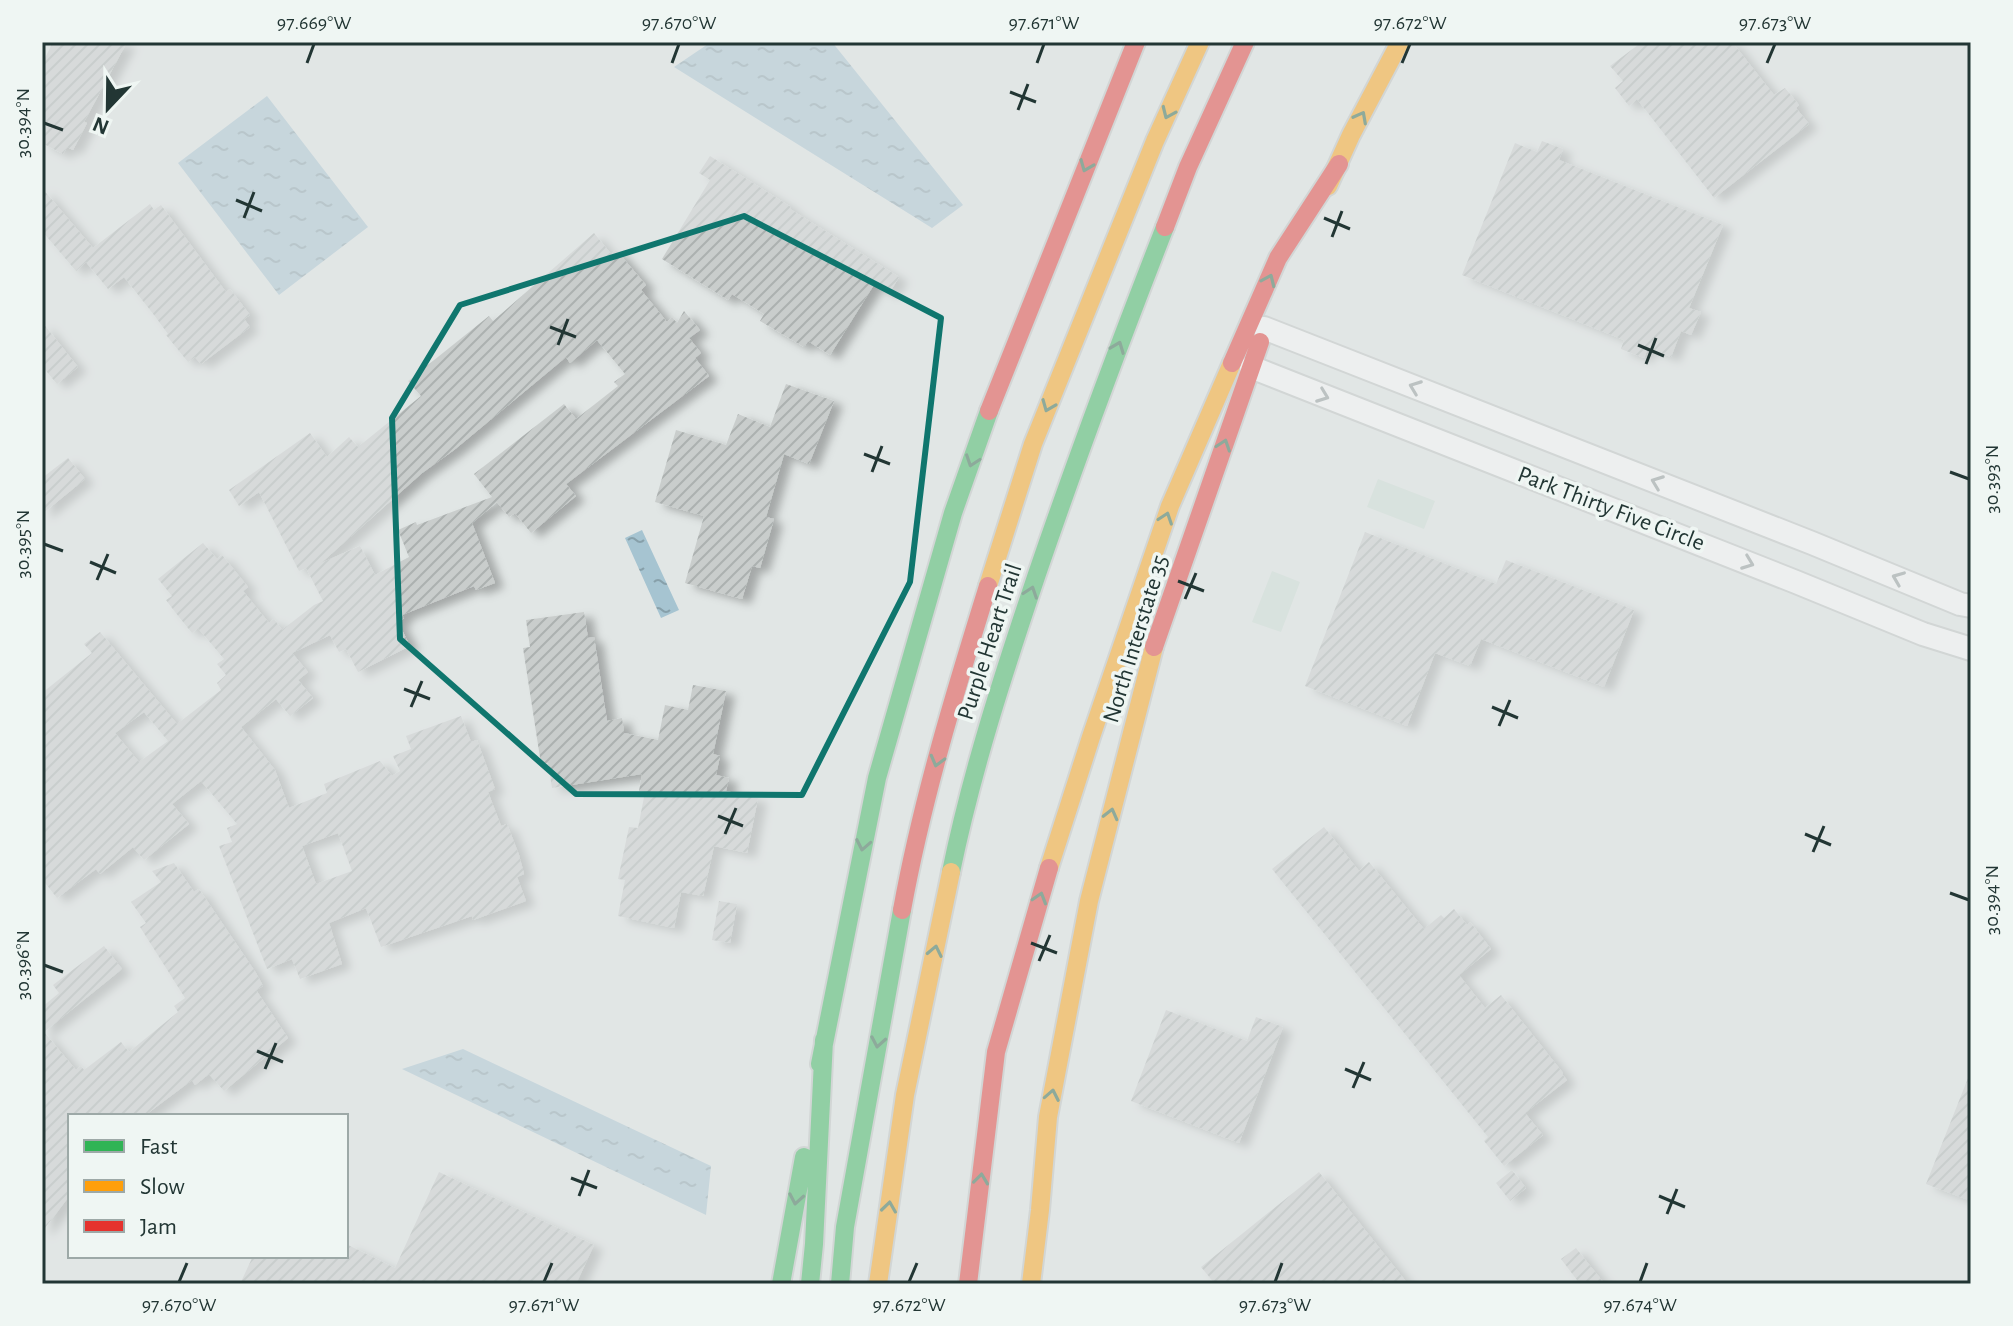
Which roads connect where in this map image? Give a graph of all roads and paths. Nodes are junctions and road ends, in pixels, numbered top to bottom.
1 (1200, 42) edge
2 (1245, 42) edge
3 (1400, 42) edge
4 (1132, 43) edge
5 (1339, 164) junction
6 (1264, 328) junction
7 (1251, 367) junction
8 (1971, 606) edge
9 (1971, 649) edge
10 (824, 1040) junction
11 (781, 1284) edge
12 (810, 1284) edge
13 (840, 1284) edge
14 (878, 1284) edge
15 (968, 1284) edge
16 (1031, 1284) edge

1 -> 13 main road, Purple Heart Trail
14 -> 2 main road, Purple Heart Trail
5 -> 3 main road, North Interstate 35
4 -> 10 main road
5 - 6 main road, North Interstate 35
15 -> 5 main road
6 - 7 main road, North Interstate 35
8 -> 6 street, Park Thirty Five Circle
7 -> 9 street, Park Thirty Five Circle
16 -> 7 main road, North Interstate 35
10 -> 11 main road
10 - 12 main road

